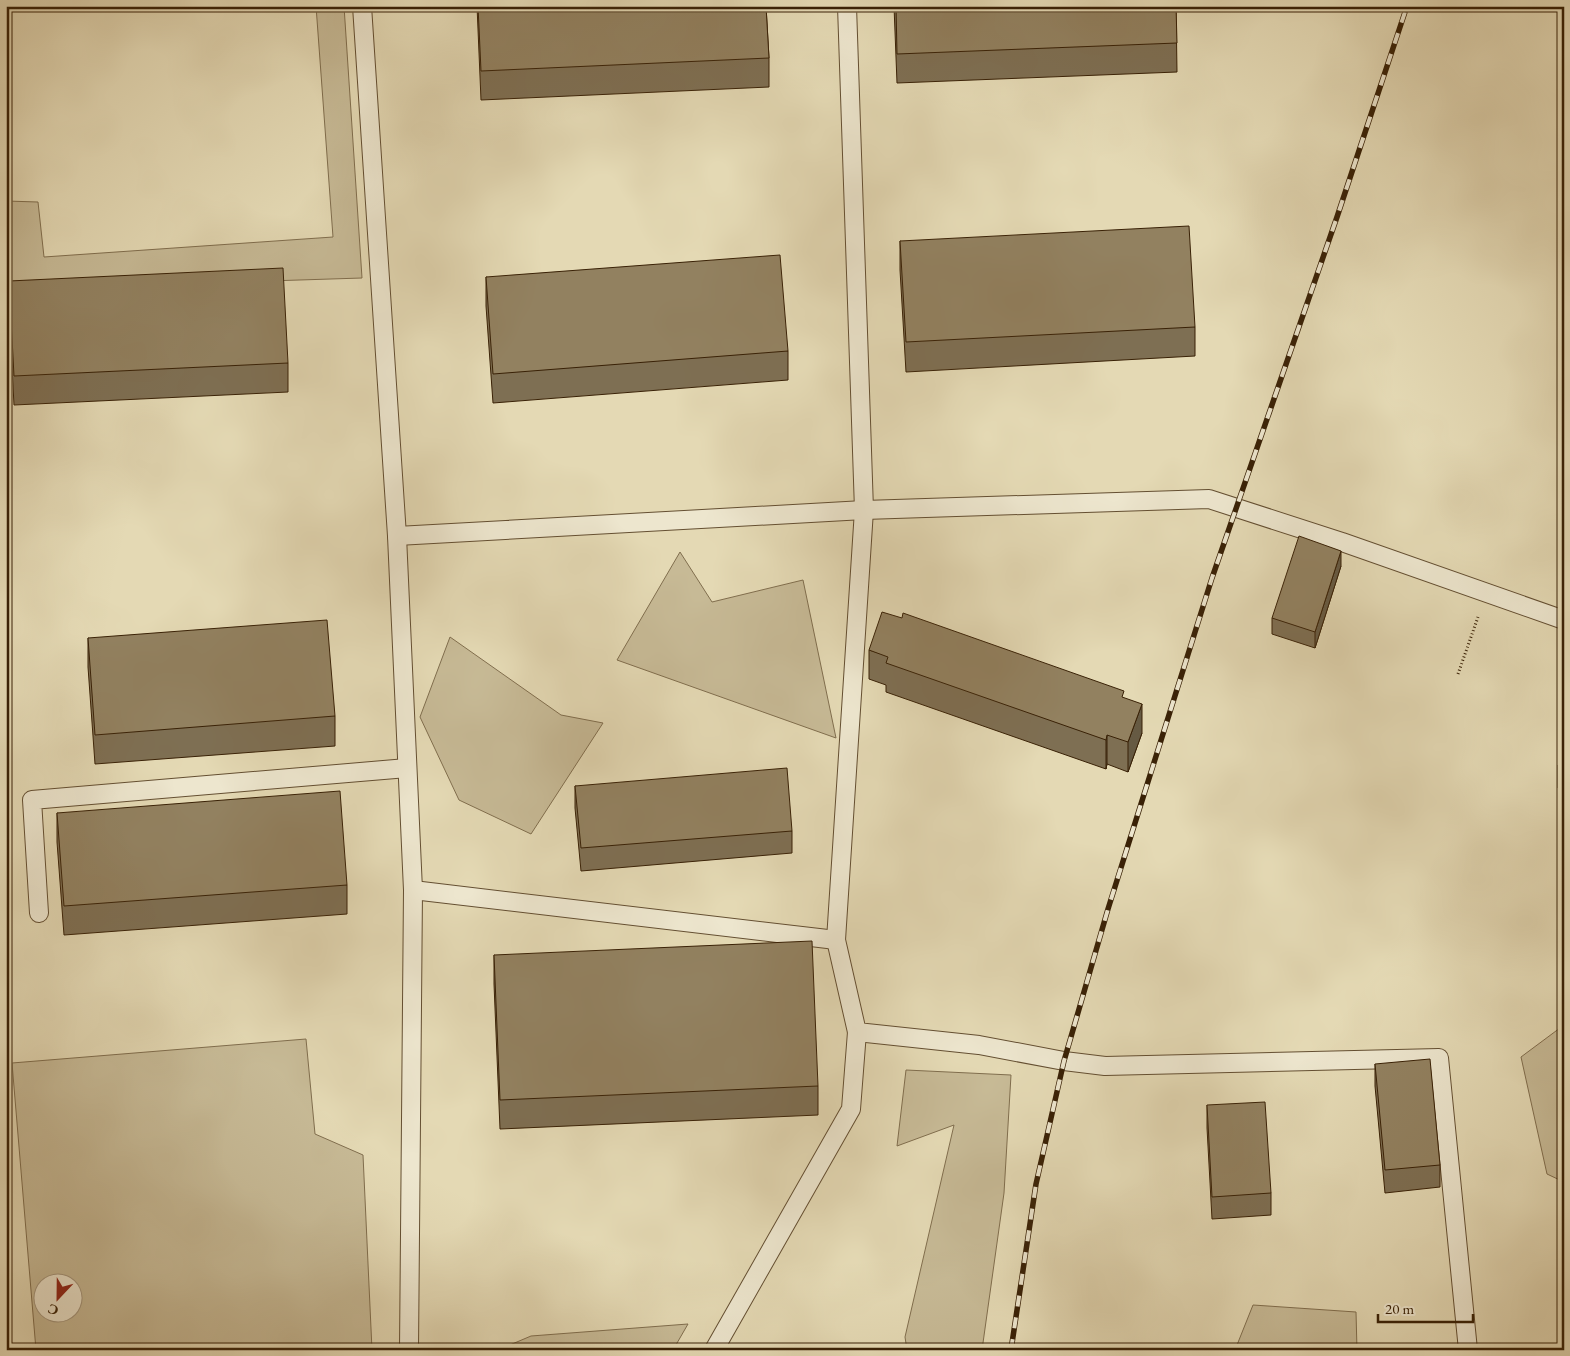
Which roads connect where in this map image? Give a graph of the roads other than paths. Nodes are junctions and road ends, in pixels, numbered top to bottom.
1 (362, 6) edge
2 (847, 6) edge
3 (864, 510) junction
4 (397, 536) junction
5 (1564, 620) edge
6 (408, 768) junction
7 (413, 890) junction
8 (39, 913) dead end
9 (836, 940) junction
10 (857, 1032) junction
11 (409, 1350) edge
12 (714, 1350) edge
13 (1468, 1350) edge

1 - 4 lane
2 - 3 lane
3 - 4 lane
3 - 5 lane
3 - 9 lane
4 - 6 lane
6 - 7 lane
6 - 8 lane
7 - 9 lane
7 - 11 lane
9 - 10 lane
10 - 12 lane
10 - 13 lane

